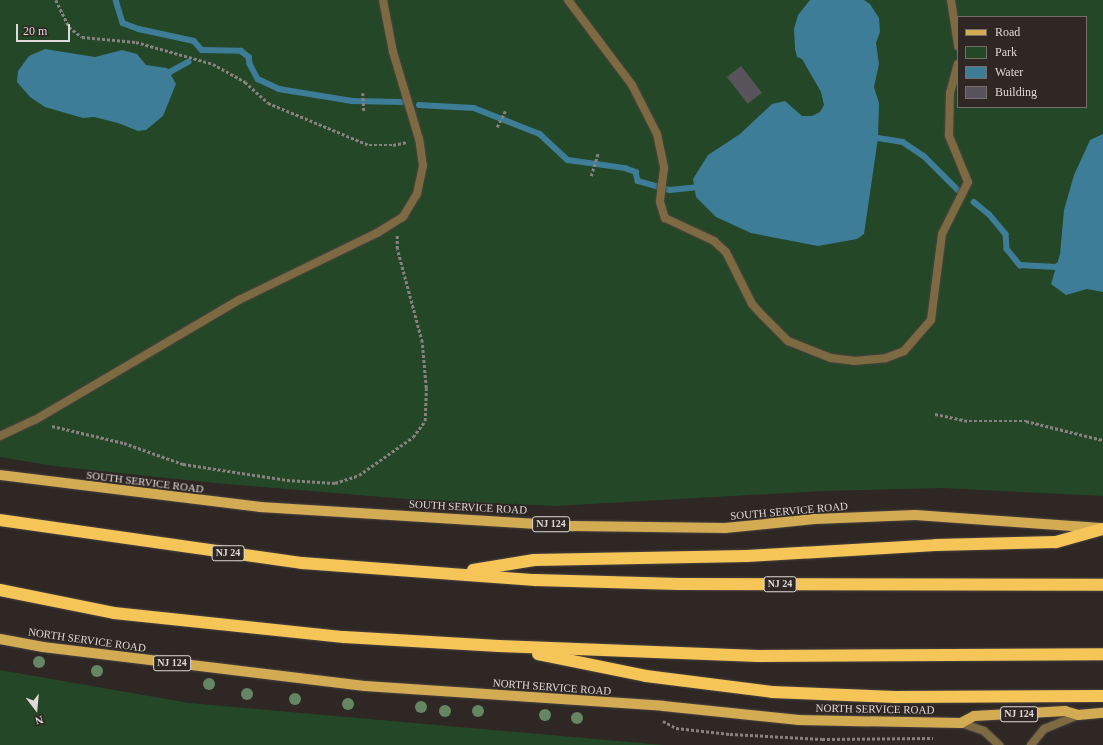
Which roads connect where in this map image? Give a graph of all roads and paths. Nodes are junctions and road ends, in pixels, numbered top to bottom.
1 (56, 0) edge
2 (383, 0) edge
3 (568, 0) edge
4 (951, 0) edge
5 (957, 39) edge
6 (957, 68) edge
7 (363, 93) dead end
8 (364, 111) dead end
9 (505, 111) dead end
10 (497, 127) dead end
11 (419, 139) junction
12 (598, 153) dead end
13 (591, 176) dead end
14 (397, 220) junction
15 (935, 414) dead end
16 (34, 420) junction
17 (0, 436) edge
18 (1103, 440) edge
19 (0, 475) edge
20 (0, 520) edge
21 (1103, 528) edge
22 (456, 573) junction
23 (1103, 585) edge
24 (0, 590) edge
25 (0, 639) edge
26 (500, 646) junction
27 (1103, 654) edge
28 (1103, 696) edge
29 (1103, 714) edge
30 (1078, 715) junction
31 (961, 722) junction
32 (999, 745) edge
33 (1031, 745) edge

1 - 11 path
2 - 11 street
3 - 6 street
4 - 5 street
7 - 8 path
9 - 10 path
11 - 14 street
12 - 13 path
14 - 16 street
14 - 16 path
15 - 18 path
16 - 17 street
19 - 21 main road, SOUTH SERVICE ROAD / NJ 124
20 - 22 highway, NJ 24
21 - 22 highway
22 - 23 highway, NJ 24
24 - 26 highway
25 - 31 main road, NORTH SERVICE ROAD / NJ 124
26 - 27 highway
26 - 28 highway
29 - 30 main road, NORTH SERVICE ROAD / NJ 124
30 - 31 main road, NORTH SERVICE ROAD / NJ 124
30 - 33 street
31 - 32 street

